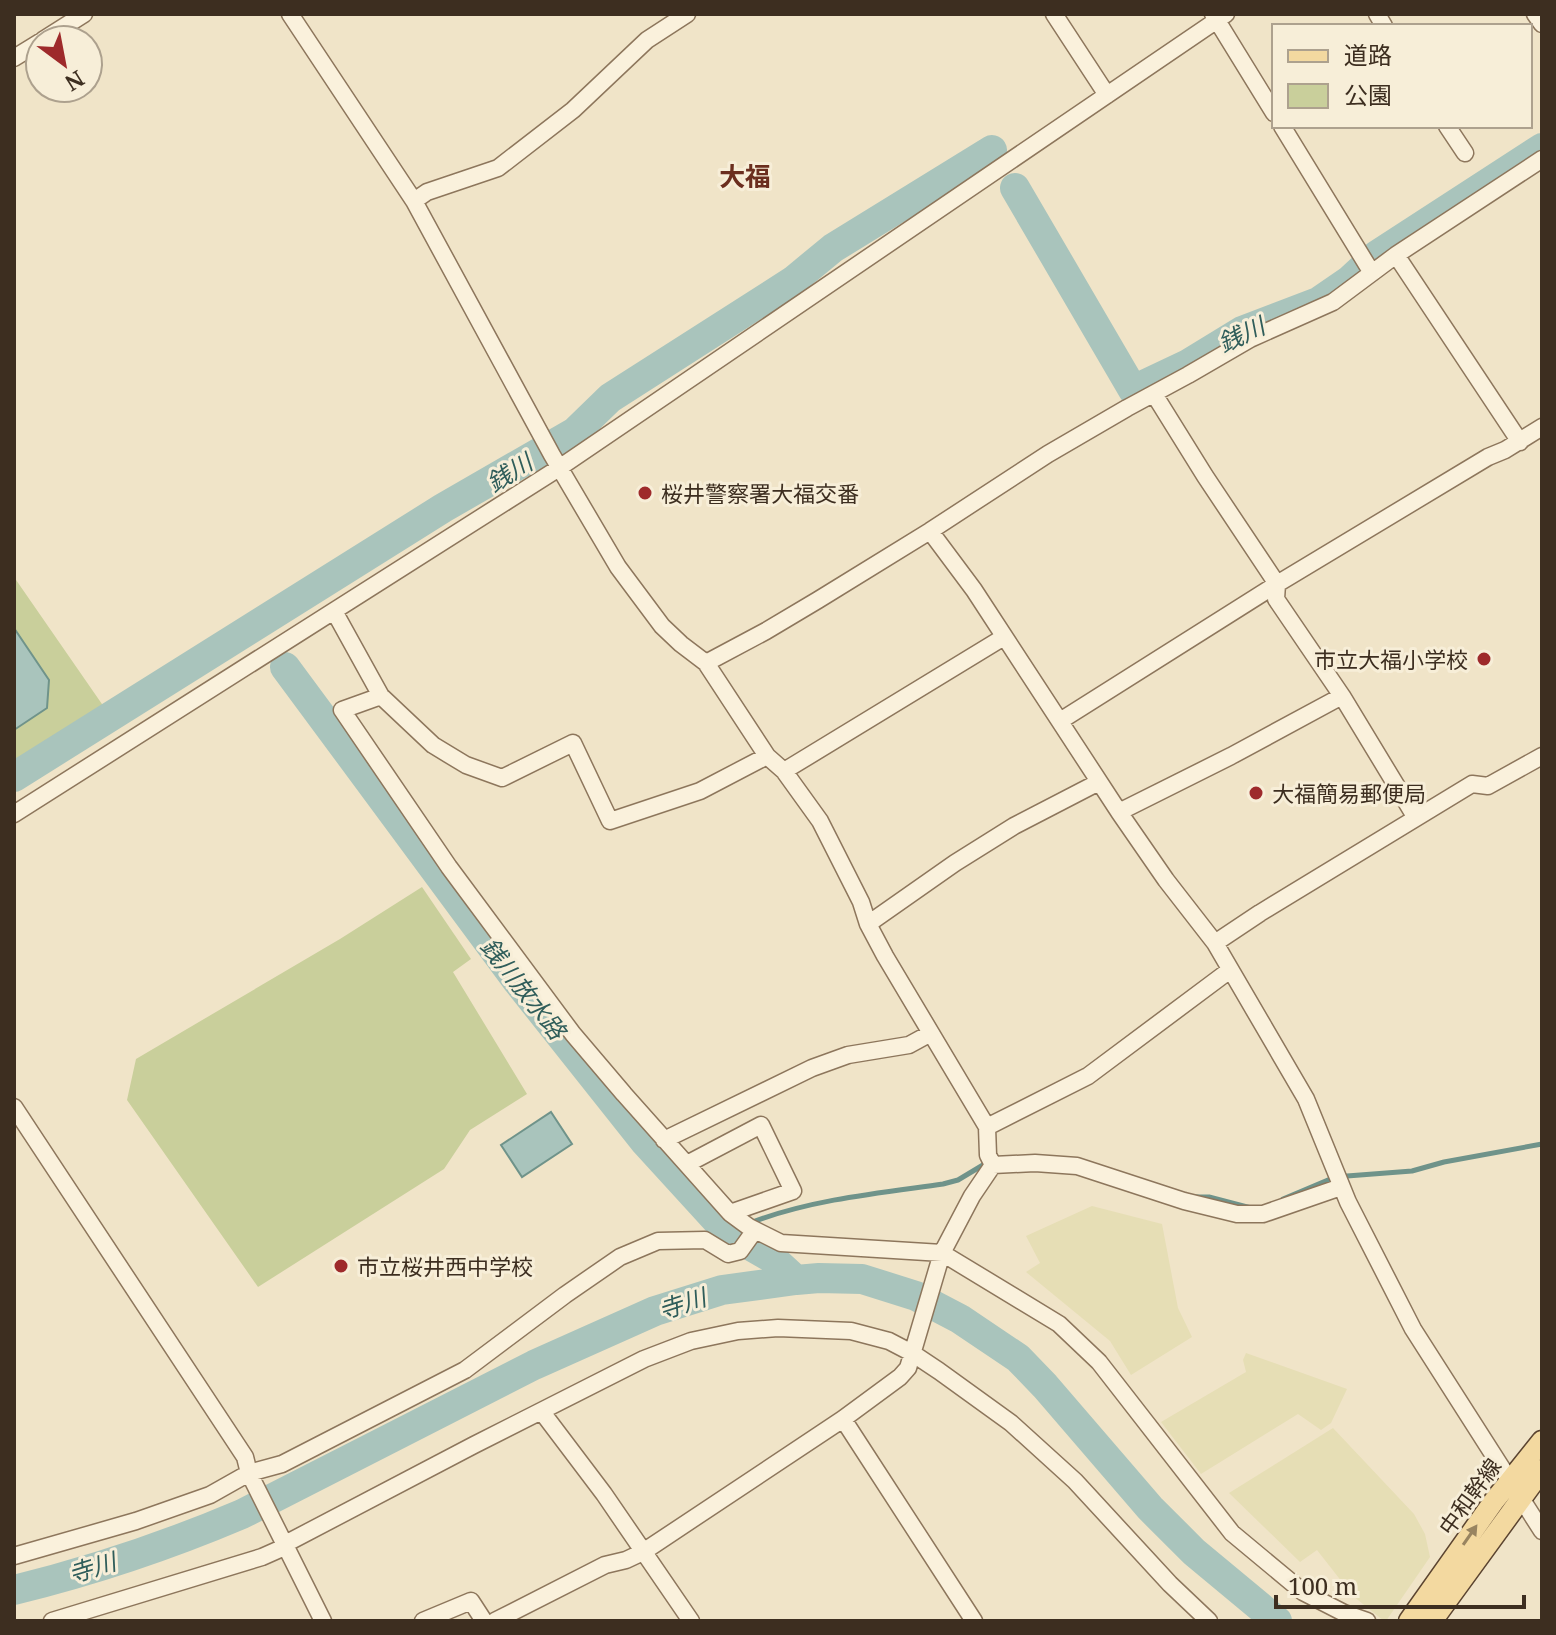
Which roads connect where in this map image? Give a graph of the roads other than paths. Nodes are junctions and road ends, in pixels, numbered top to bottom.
1 (290, 14) edge
2 (687, 14) edge
3 (1054, 14) edge
4 (1535, 14) edge
5 (1218, 16) edge
6 (1542, 24) edge
7 (1107, 95) junction
8 (1272, 110) edge
9 (1283, 128) edge
10 (1448, 128) edge
11 (1465, 153) dead end
12 (1542, 159) edge
13 (414, 201) junction
14 (1396, 255) junction
15 (1372, 273) junction
16 (1154, 394) junction
17 (1542, 427) edge
18 (1520, 442) junction
19 (552, 455) junction
20 (930, 531) junction
21 (1277, 584) junction
22 (334, 611) junction
23 (1004, 637) junction
24 (706, 663) junction
25 (381, 696) junction
26 (1342, 696) junction
27 (1060, 721) junction
28 (767, 756) junction
29 (1542, 756) edge
30 (784, 771) junction
31 (1099, 782) junction
32 (1119, 812) junction
33 (14, 814) edge
34 (1416, 818) junction
35 (868, 924) junction
36 (1215, 943) junction
37 (1230, 970) junction
38 (931, 1033) junction
39 (14, 1107) edge
40 (987, 1127) junction
41 (664, 1140) junction
42 (991, 1160) junction
43 (687, 1164) junction
44 (1340, 1182) junction
45 (744, 1223) junction
46 (941, 1257) junction
47 (914, 1348) junction
48 (542, 1412) junction
49 (843, 1419) junction
50 (1542, 1441) edge
51 (1542, 1470) edge
52 (251, 1477) junction
53 (1510, 1480) junction
54 (1521, 1498) junction
55 (1542, 1531) edge
56 (283, 1539) junction
57 (643, 1552) junction
58 (14, 1556) edge
59 (52, 1621) edge
60 (323, 1621) edge
61 (423, 1621) edge
62 (484, 1621) edge
63 (495, 1621) edge
64 (691, 1621) edge
65 (974, 1621) edge
66 (1209, 1621) edge
67 (1367, 1621) edge
68 (1409, 1621) edge
69 (1432, 1621) edge

1 - 13 street
2 - 13 street
3 - 7 street
4 - 6 street
5 - 7 street
5 - 8 street
7 - 19 street
9 - 15 street
10 - 11 street
12 - 14 street
13 - 19 street
14 - 15 street
14 - 18 street
15 - 16 street
16 - 20 street
16 - 21 street
17 - 18 street
18 - 21 street
19 - 22 street
19 - 24 street
20 - 23 street
20 - 24 street
21 - 26 street
21 - 27 street
22 - 25 street
22 - 33 street
23 - 27 street
23 - 30 street
24 - 28 street
25 - 28 street
25 - 41 street
26 - 32 street
26 - 34 street
27 - 31 street
28 - 30 street
29 - 34 street
30 - 35 street
31 - 32 street
31 - 35 street
32 - 36 street
34 - 36 street
35 - 38 street
36 - 37 street
37 - 40 street
37 - 44 street
38 - 40 street
38 - 41 street
39 - 52 street
40 - 42 street
41 - 43 street
42 - 44 street
42 - 46 street
43 - 45 street
43 - 45 street
44 - 53 street
45 - 46 street
45 - 52 street
46 - 47 street
46 - 67 street
47 - 48 street
47 - 49 street
47 - 66 street
48 - 56 street
48 - 57 street
49 - 57 street
49 - 65 street
50 - 53 main road, 中和幹線
51 - 54 main road, 中和幹線
52 - 56 street
52 - 58 street
53 - 54 street
68 -> 53 main road, 中和幹線
54 - 55 street
54 - 69 main road, 中和幹線
56 - 59 street
56 - 60 street
57 - 63 street
57 - 64 street
61 - 62 street

